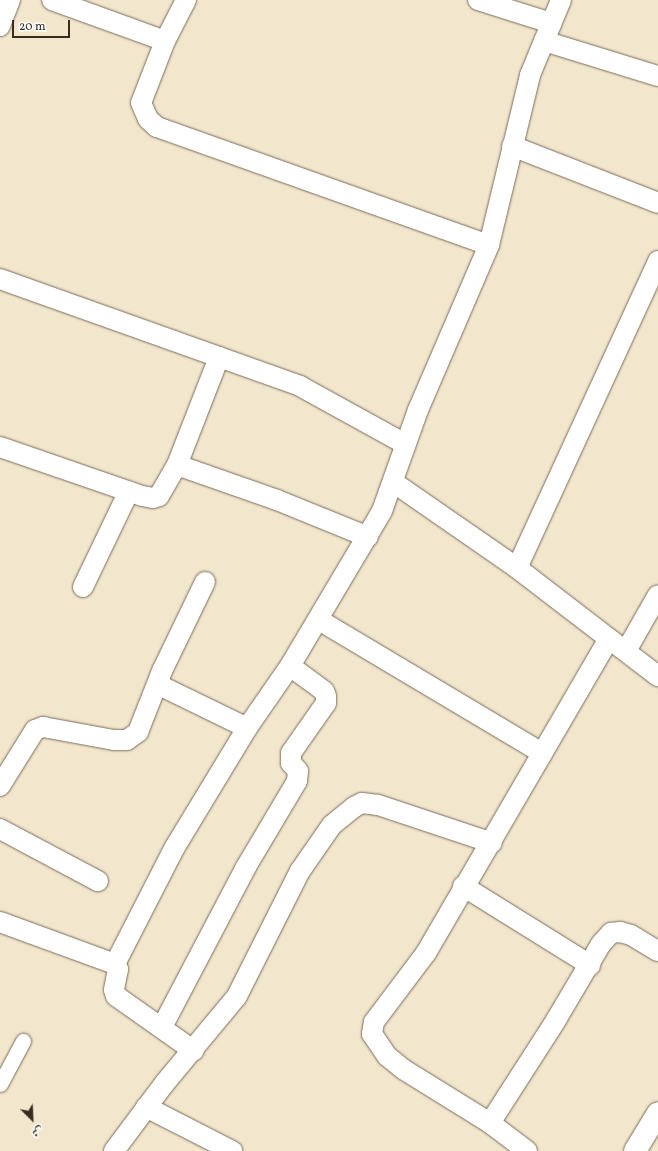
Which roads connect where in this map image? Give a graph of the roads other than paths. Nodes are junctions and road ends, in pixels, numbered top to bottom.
1 (10, 0) edge
2 (52, 0) edge
3 (186, 0) edge
4 (478, 0) edge
5 (561, 0) edge
6 (0, 26) edge
7 (548, 32) junction
8 (165, 41) junction
9 (658, 76) edge
10 (512, 146) junction
11 (658, 203) edge
12 (489, 245) junction
13 (658, 261) edge
14 (0, 280) edge
15 (219, 357) junction
16 (405, 444) junction
17 (0, 447) edge
18 (177, 465) junction
19 (393, 482) junction
20 (129, 491) junction
21 (368, 537) junction
22 (517, 568) junction
23 (205, 582) dead end
24 (83, 587) dead end
25 (658, 595) edge
26 (319, 620) junction
27 (608, 639) junction
28 (626, 651) junction
29 (290, 666) junction
30 (658, 676) edge
31 (159, 685) junction
32 (247, 728) junction
33 (542, 753) junction
34 (0, 786) edge
35 (0, 829) edge
36 (492, 843) junction
37 (98, 880) dead end
38 (462, 886) junction
39 (0, 922) edge
40 (658, 951) edge
41 (115, 964) junction
42 (590, 964) junction
43 (162, 1027) junction
44 (23, 1041) dead end
45 (194, 1051) junction
46 (0, 1084) edge
47 (146, 1107) junction
48 (658, 1113) edge
49 (490, 1123) junction
50 (114, 1151) edge
51 (232, 1151) edge
52 (526, 1151) edge
53 (635, 1151) edge

1 - 6 street
2 - 8 street
3 - 8 street
4 - 7 street
5 - 7 street
7 - 9 street
7 - 10 street
8 - 12 street
10 - 11 street
10 - 12 street
12 - 16 street
13 - 22 street
14 - 15 street
15 - 16 street
15 - 18 street
16 - 19 street
17 - 20 street
18 - 20 street
18 - 21 street
19 - 21 street
19 - 22 street
20 - 24 street
21 - 26 street
22 - 27 street
23 - 31 street
25 - 28 street
26 - 29 street
26 - 33 street
27 - 28 street
27 - 33 street
28 - 30 street
29 - 32 street
29 - 43 street
31 - 32 street
31 - 34 street
32 - 41 street
33 - 36 street
35 - 37 street
36 - 38 street
36 - 45 street
38 - 42 street
38 - 49 street
39 - 41 street
40 - 42 street
41 - 43 street
42 - 49 street
43 - 45 street
44 - 46 street
45 - 47 street
47 - 50 street
47 - 51 street
48 - 53 street
49 - 52 street

